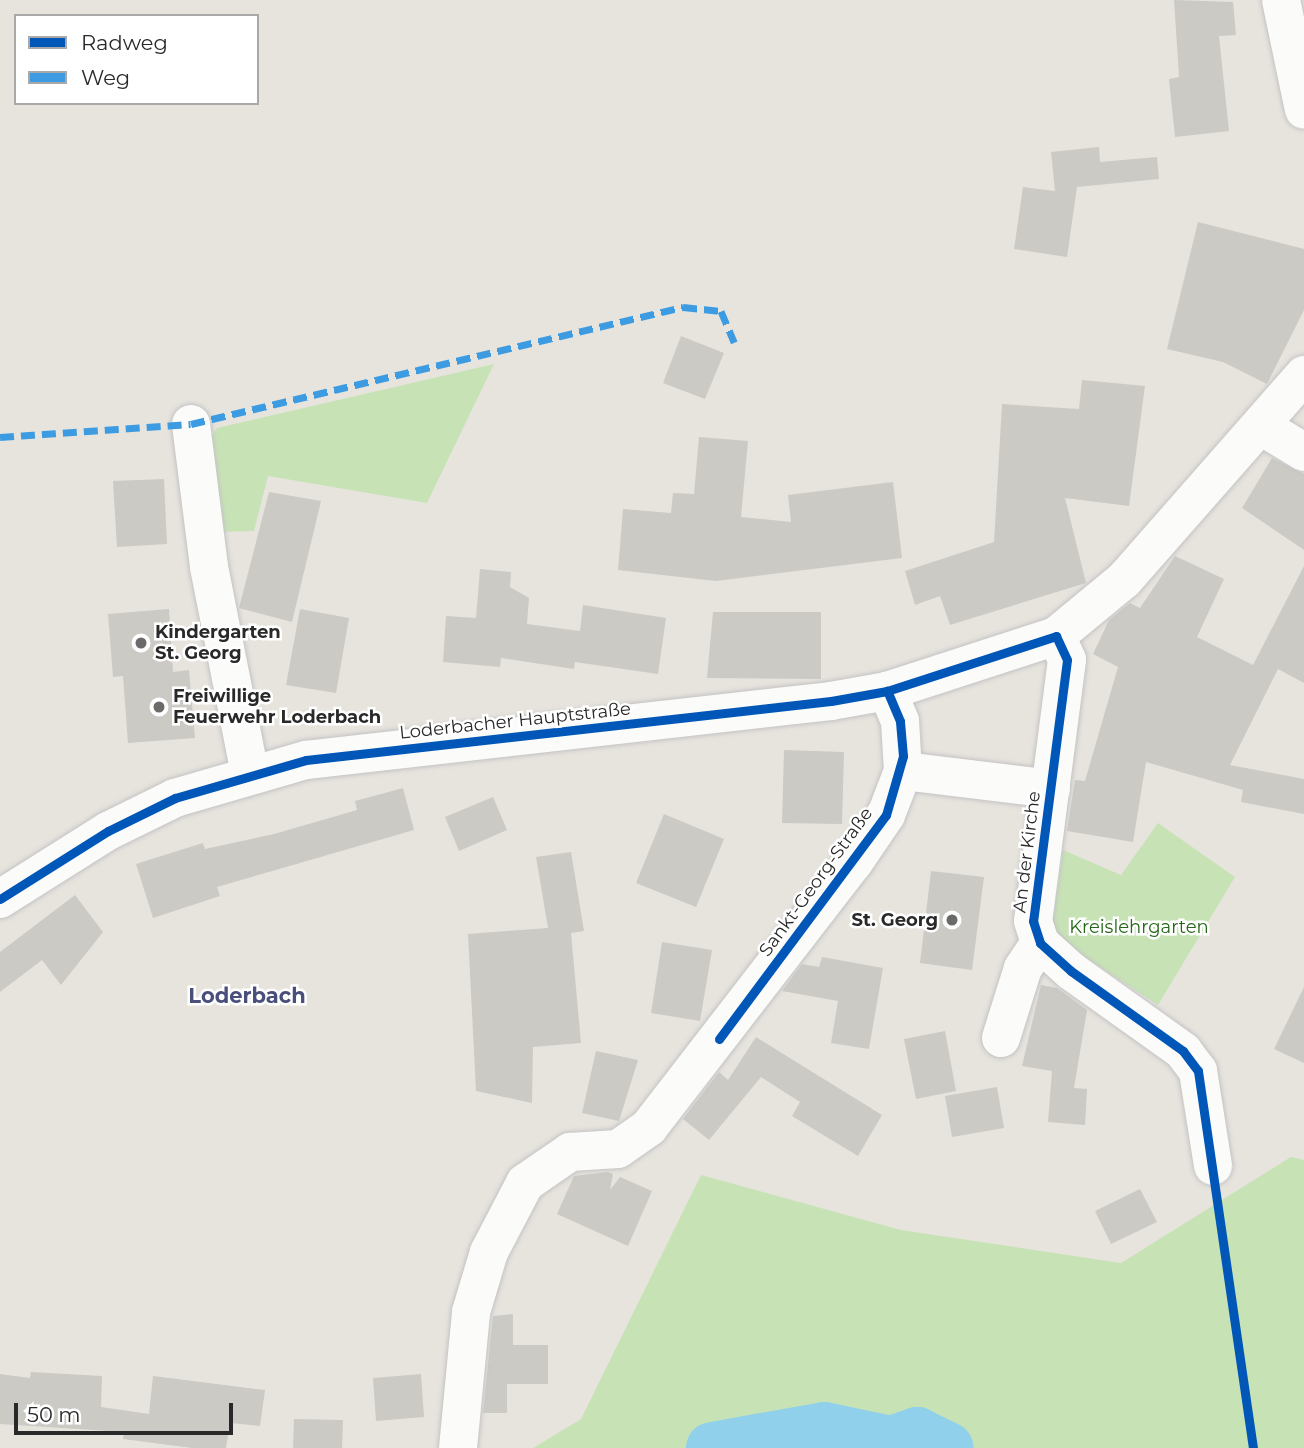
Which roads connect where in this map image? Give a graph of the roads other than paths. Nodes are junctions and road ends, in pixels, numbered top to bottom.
1 (1280, 0) edge
2 (1304, 110) edge
3 (1304, 375) edge
4 (191, 424) dead end
5 (1261, 426) junction
6 (1304, 452) edge
7 (1056, 636) junction
8 (887, 691) junction
9 (903, 771) junction
10 (250, 775) junction
11 (1051, 789) junction
12 (0, 899) edge
13 (1040, 943) junction
14 (1001, 1038) dead end
15 (1213, 1166) dead end
16 (458, 1448) edge

1 - 2 street
3 - 5 street, Loderbacher Hauptstraße
4 - 10 street
5 - 6 street
5 - 7 street, Loderbacher Hauptstraße
7 - 8 street, Loderbacher Hauptstraße
7 - 11 street, An der Kirche
8 - 9 street, Sankt-Georg-Straße
8 - 10 street, Loderbacher Hauptstraße
9 - 11 street
9 - 16 street, Sankt-Georg-Straße
10 - 12 street, Loderbacher Hauptstraße
11 - 13 street, An der Kirche
13 - 14 street
13 - 15 street

